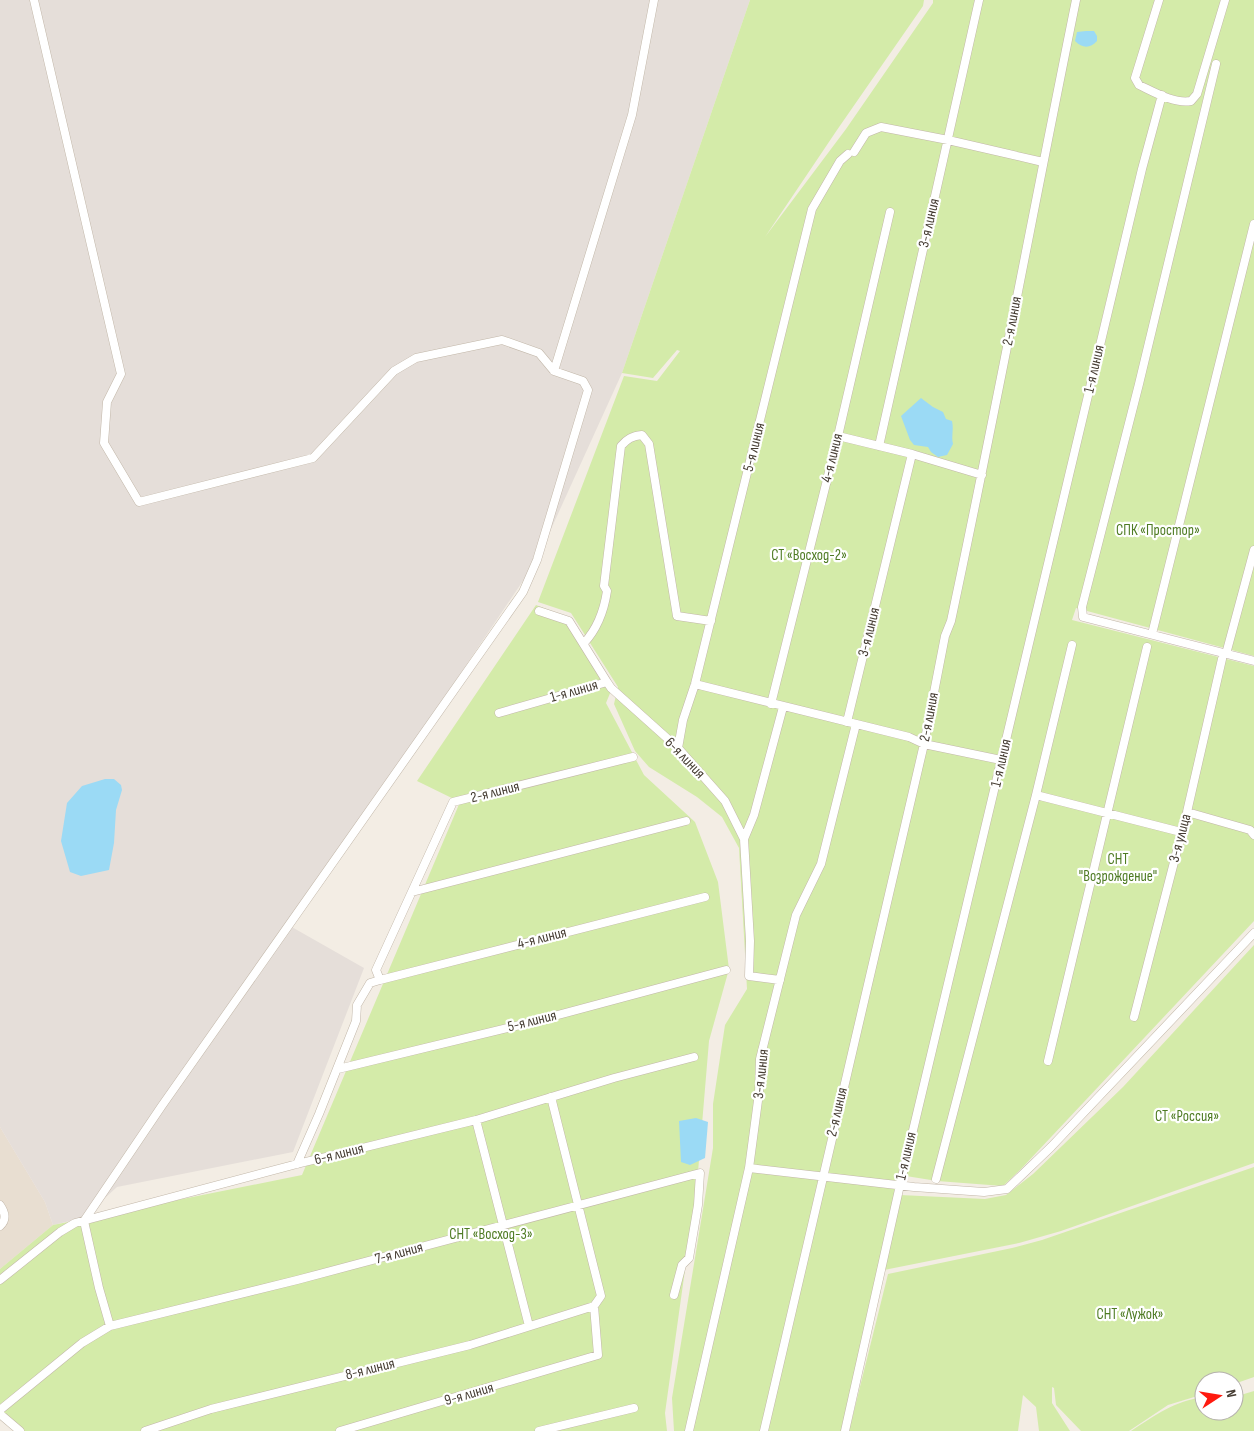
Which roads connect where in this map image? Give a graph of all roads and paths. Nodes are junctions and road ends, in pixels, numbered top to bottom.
1 (34, 0) edge
2 (654, 0) edge
3 (979, 0) edge
4 (1076, 0) edge
5 (1158, 0) edge
6 (1225, 0) edge
7 (1216, 64) dead end
8 (1162, 95) junction
9 (948, 140) junction
10 (1043, 162) junction
11 (890, 212) dead end
12 (1254, 224) edge
13 (554, 371) junction
14 (838, 436) junction
15 (879, 446) junction
16 (912, 454) junction
17 (982, 475) junction
18 (1254, 550) edge
19 (540, 611) dead end
20 (710, 621) junction
21 (1152, 634) junction
22 (584, 643) junction
23 (1072, 644) dead end
24 (1147, 647) dead end
25 (1224, 656) junction
26 (1254, 661) edge
27 (695, 684) junction
28 (609, 685) junction
29 (771, 704) junction
30 (783, 707) junction
31 (499, 713) dead end
32 (847, 722) junction
33 (856, 724) junction
34 (924, 744) junction
35 (678, 748) junction
36 (633, 757) dead end
37 (1001, 760) junction
38 (1036, 795) junction
39 (1187, 812) junction
40 (1108, 813) junction
41 (686, 822) dead end
42 (1181, 832) junction
43 (1254, 835) edge
44 (744, 839) junction
45 (412, 892) junction
46 (705, 897) dead end
47 (1254, 934) edge
48 (726, 970) dead end
49 (380, 980) junction
50 (780, 980) junction
51 (1134, 1018) dead end
52 (694, 1057) dead end
53 (1048, 1061) dead end
54 (338, 1069) junction
55 (551, 1097) junction
56 (476, 1120) junction
57 (297, 1164) junction
58 (749, 1168) junction
59 (822, 1177) junction
60 (936, 1180) dead end
61 (900, 1185) junction
62 (1, 1206) edge
63 (579, 1206) junction
64 (84, 1221) junction
65 (0, 1226) edge
66 (504, 1226) junction
67 (0, 1280) edge
68 (674, 1295) dead end
69 (594, 1306) junction
70 (110, 1326) junction
71 (529, 1326) junction
72 (634, 1408) dead end
73 (0, 1410) edge
74 (0, 1414) edge
75 (20, 1431) edge
76 (145, 1431) edge
77 (340, 1431) edge
78 (539, 1431) edge
79 (689, 1431) edge
80 (764, 1431) edge
81 (844, 1431) edge

1 - 13 street
2 - 13 street
3 - 9 street, 3-я линия
4 - 10 street, 2-я линия
5 - 8 street
6 - 8 street
7 - 21 street
8 - 37 street, 1-я линия
9 - 10 street, 5-я линия
9 - 15 street, 3-я линия
9 - 20 street, 5-я линия
10 - 17 street, 2-я линия
11 - 14 street, 4-я линия
12 - 21 street
13 - 64 street
14 - 15 street
14 - 29 street, 4-я линия
15 - 16 street
16 - 17 street
16 - 32 street, 3-я линия
17 - 34 street, 2-я линия
18 - 25 street, 3-я улица
19 - 22 street, 1-я линия
20 - 22 street
20 - 27 street, 5-я линия
21 - 25 street
22 - 28 street, 1-я линия
23 - 38 street
24 - 40 street
25 - 26 street
25 - 39 street, 3-я улица
27 - 29 street
27 - 35 street, 5-я линия
28 - 31 street, 1-я линия
28 - 35 street, 6-я линия
29 - 30 street
30 - 32 street
30 - 44 street
32 - 33 street
33 - 34 street
33 - 50 street, 3-я линия
34 - 37 street
34 - 59 street, 2-я линия
35 - 44 street, 6-я линия
36 - 45 street, 2-я линия
37 - 61 street, 1-я линия
38 - 40 street
38 - 60 street
39 - 42 street, 3-я улица
39 - 43 street
40 - 42 street
40 - 53 street
41 - 45 street
42 - 51 street, 3-я улица
44 - 50 street
45 - 49 street
46 - 49 street, 4-я линия
47 - 61 street
48 - 54 street, 5-я линия
49 - 54 street
50 - 58 street, 3-я линия
52 - 55 street, 6-я линия
54 - 57 street
55 - 56 street, 6-я линия
55 - 63 street
56 - 57 street, 6-я линия
56 - 66 street
57 - 64 street, 6-я линия
58 - 59 street
58 - 79 street, 3-я линия
59 - 61 street
59 - 80 street, 2-я линия
61 - 81 street, 1-я линия
62 - 65 street
63 - 66 street, 7-я линия
63 - 68 street, 7-я линия
63 - 69 street
64 - 67 street, 6-я линия
64 - 70 street
66 - 70 street, 7-я линия
66 - 71 street
69 - 71 street, 8-я линия
69 - 77 street, 9-я линия
70 - 73 street, 7-я линия
71 - 76 street, 8-я линия
72 - 78 street
74 - 75 street

